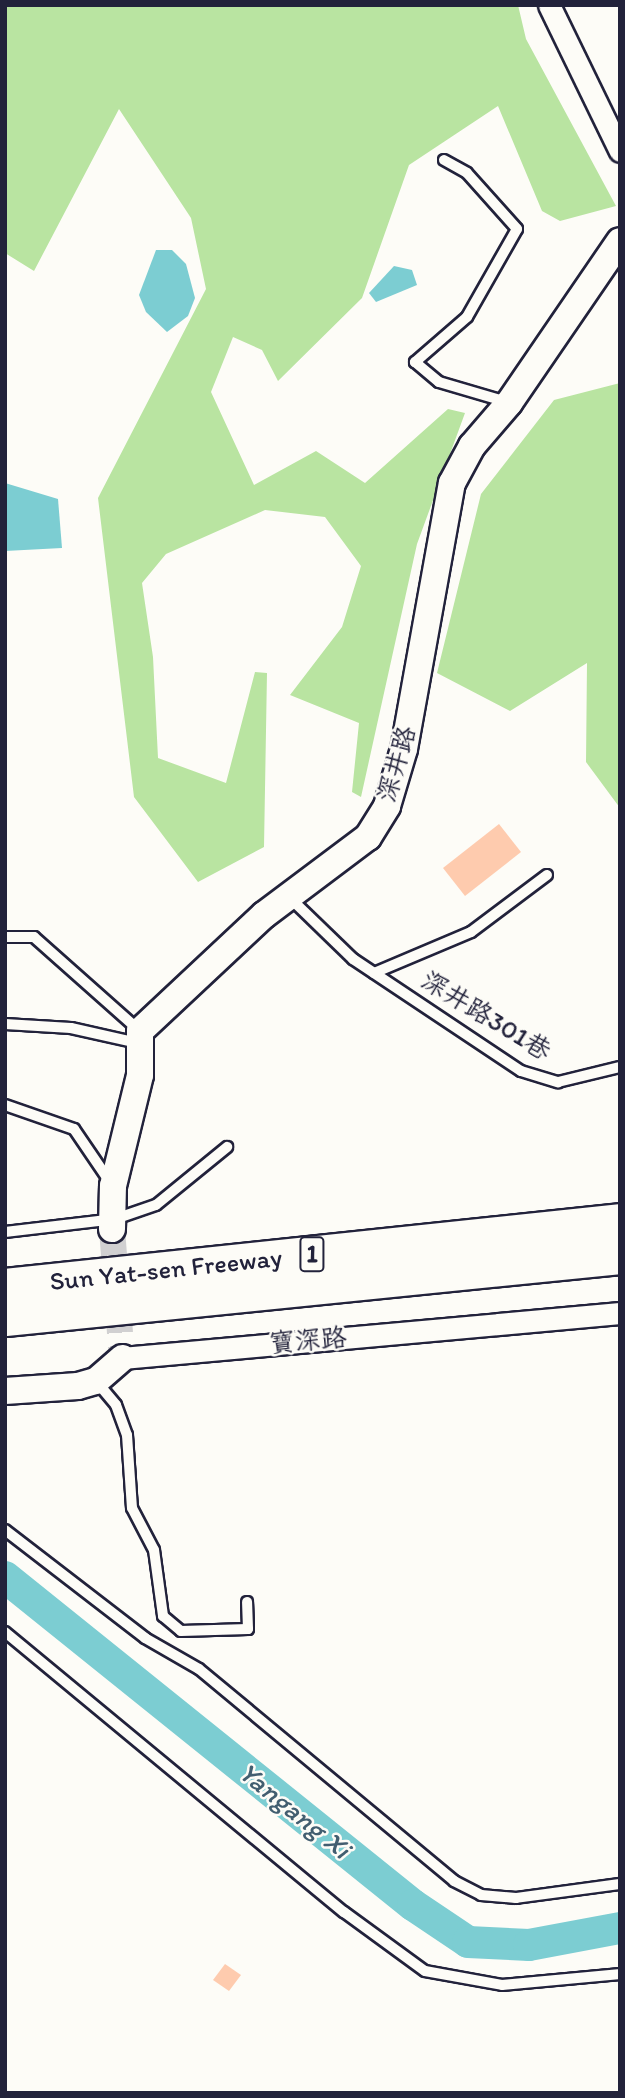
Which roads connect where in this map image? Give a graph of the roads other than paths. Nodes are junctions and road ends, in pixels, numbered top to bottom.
1 (549, 5) edge
2 (620, 150) edge
3 (444, 160) dead end
4 (620, 241) edge
5 (509, 403) junction
6 (547, 875) dead end
7 (289, 897) junction
8 (5, 937) edge
9 (373, 972) junction
10 (5, 1024) edge
11 (139, 1037) junction
12 (620, 1067) edge
13 (5, 1105) edge
14 (227, 1147) dead end
15 (113, 1186) junction
16 (620, 1222) edge
17 (113, 1224) junction
18 (5, 1232) edge
19 (620, 1255) edge
20 (5, 1287) edge
21 (620, 1313) edge
22 (5, 1317) edge
23 (122, 1358) joint
24 (96, 1381) junction
25 (5, 1391) edge
26 (5, 1530) edge
27 (247, 1602) dead end
28 (5, 1632) edge
29 (620, 1884) edge
30 (620, 1974) edge

1 - 2 street
3 - 5 lane
4 - 5 street, 深井路
5 - 7 street, 深井路
6 - 9 lane, 深井路301巷
7 - 9 lane, 深井路301巷
7 - 11 street, 深井路
8 - 11 lane
9 - 12 lane, 深井路301巷
10 - 11 lane
11 - 15 street
13 - 15 lane
14 - 17 lane
15 - 17 street
16 - 20 highway, Sun Yat-sen Freeway / 1
17 - 18 lane
19 - 22 highway, Sun Yat-sen Freeway / 1
21 - 23 street, 寶深路
23 - 24 street, 寶深路
24 - 25 street
24 - 27 lane
26 - 29 lane
28 - 30 lane

